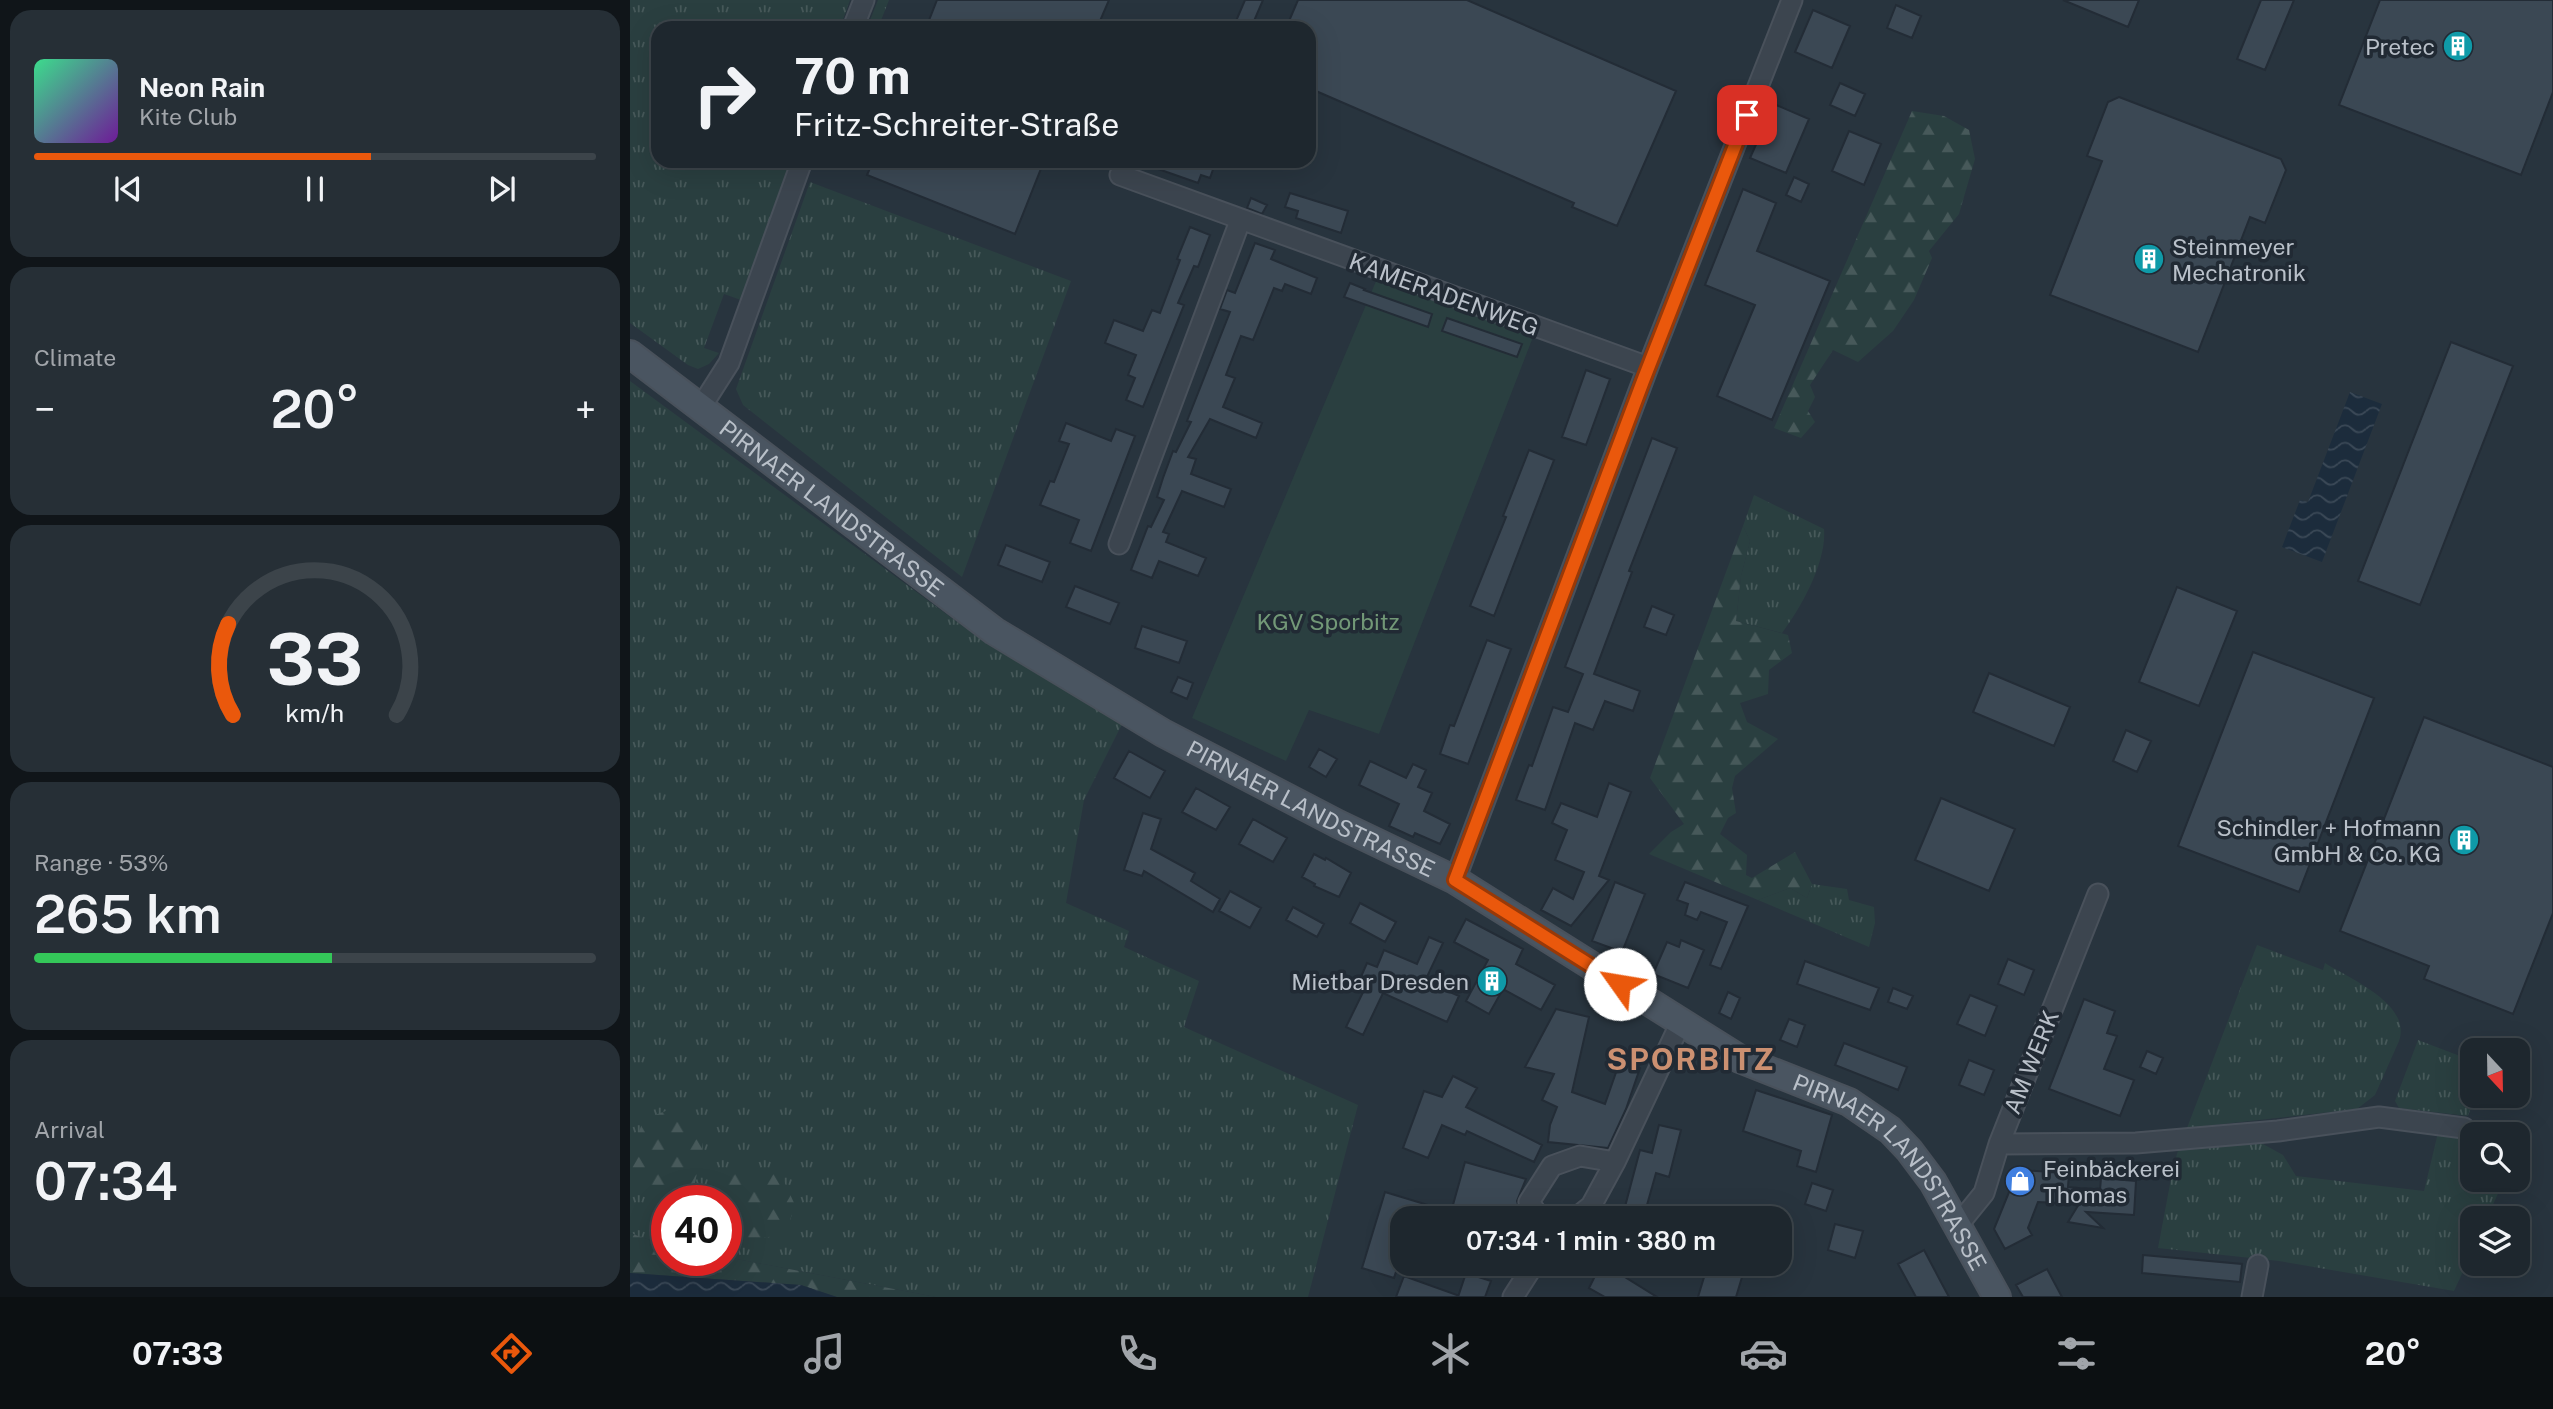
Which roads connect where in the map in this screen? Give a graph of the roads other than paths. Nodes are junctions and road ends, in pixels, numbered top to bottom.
1 (864, 0) edge
2 (1792, 0) edge
3 (856, 21) edge
4 (799, 168) edge
5 (1120, 176) dead end
6 (1240, 221) junction
7 (630, 354) edge
8 (1648, 367) junction
9 (701, 407) junction
10 (1119, 544) dead end
11 (1455, 880) junction
12 (2098, 894) dead end
13 (1681, 1022) junction
14 (2460, 1128) edge
15 (1999, 1144) junction
16 (1615, 1162) junction
17 (1532, 1206) edge
18 (1591, 1206) edge
19 (1958, 1225) junction
20 (2258, 1265) dead end
21 (1526, 1276) edge
22 (1513, 1297) edge
23 (1997, 1297) edge
24 (2252, 1297) edge

1 - 3 street
2 - 8 street
4 - 9 street
5 - 6 street, KAMERADENWEG
6 - 8 street, KAMERADENWEG
6 - 10 street
7 - 9 street, PIRNAER LANDSTRASSE
8 - 11 street
9 - 11 street, PIRNAER LANDSTRASSE
11 - 13 street, PIRNAER LANDSTRASSE
12 - 15 street, AM WERK
13 - 16 street
13 - 19 street, PIRNAER LANDSTRASSE
14 - 15 street
15 - 19 street, AM WERK
16 - 17 street
16 - 18 street
19 - 23 street, PIRNAER LANDSTRASSE
20 - 24 street
21 - 22 street

